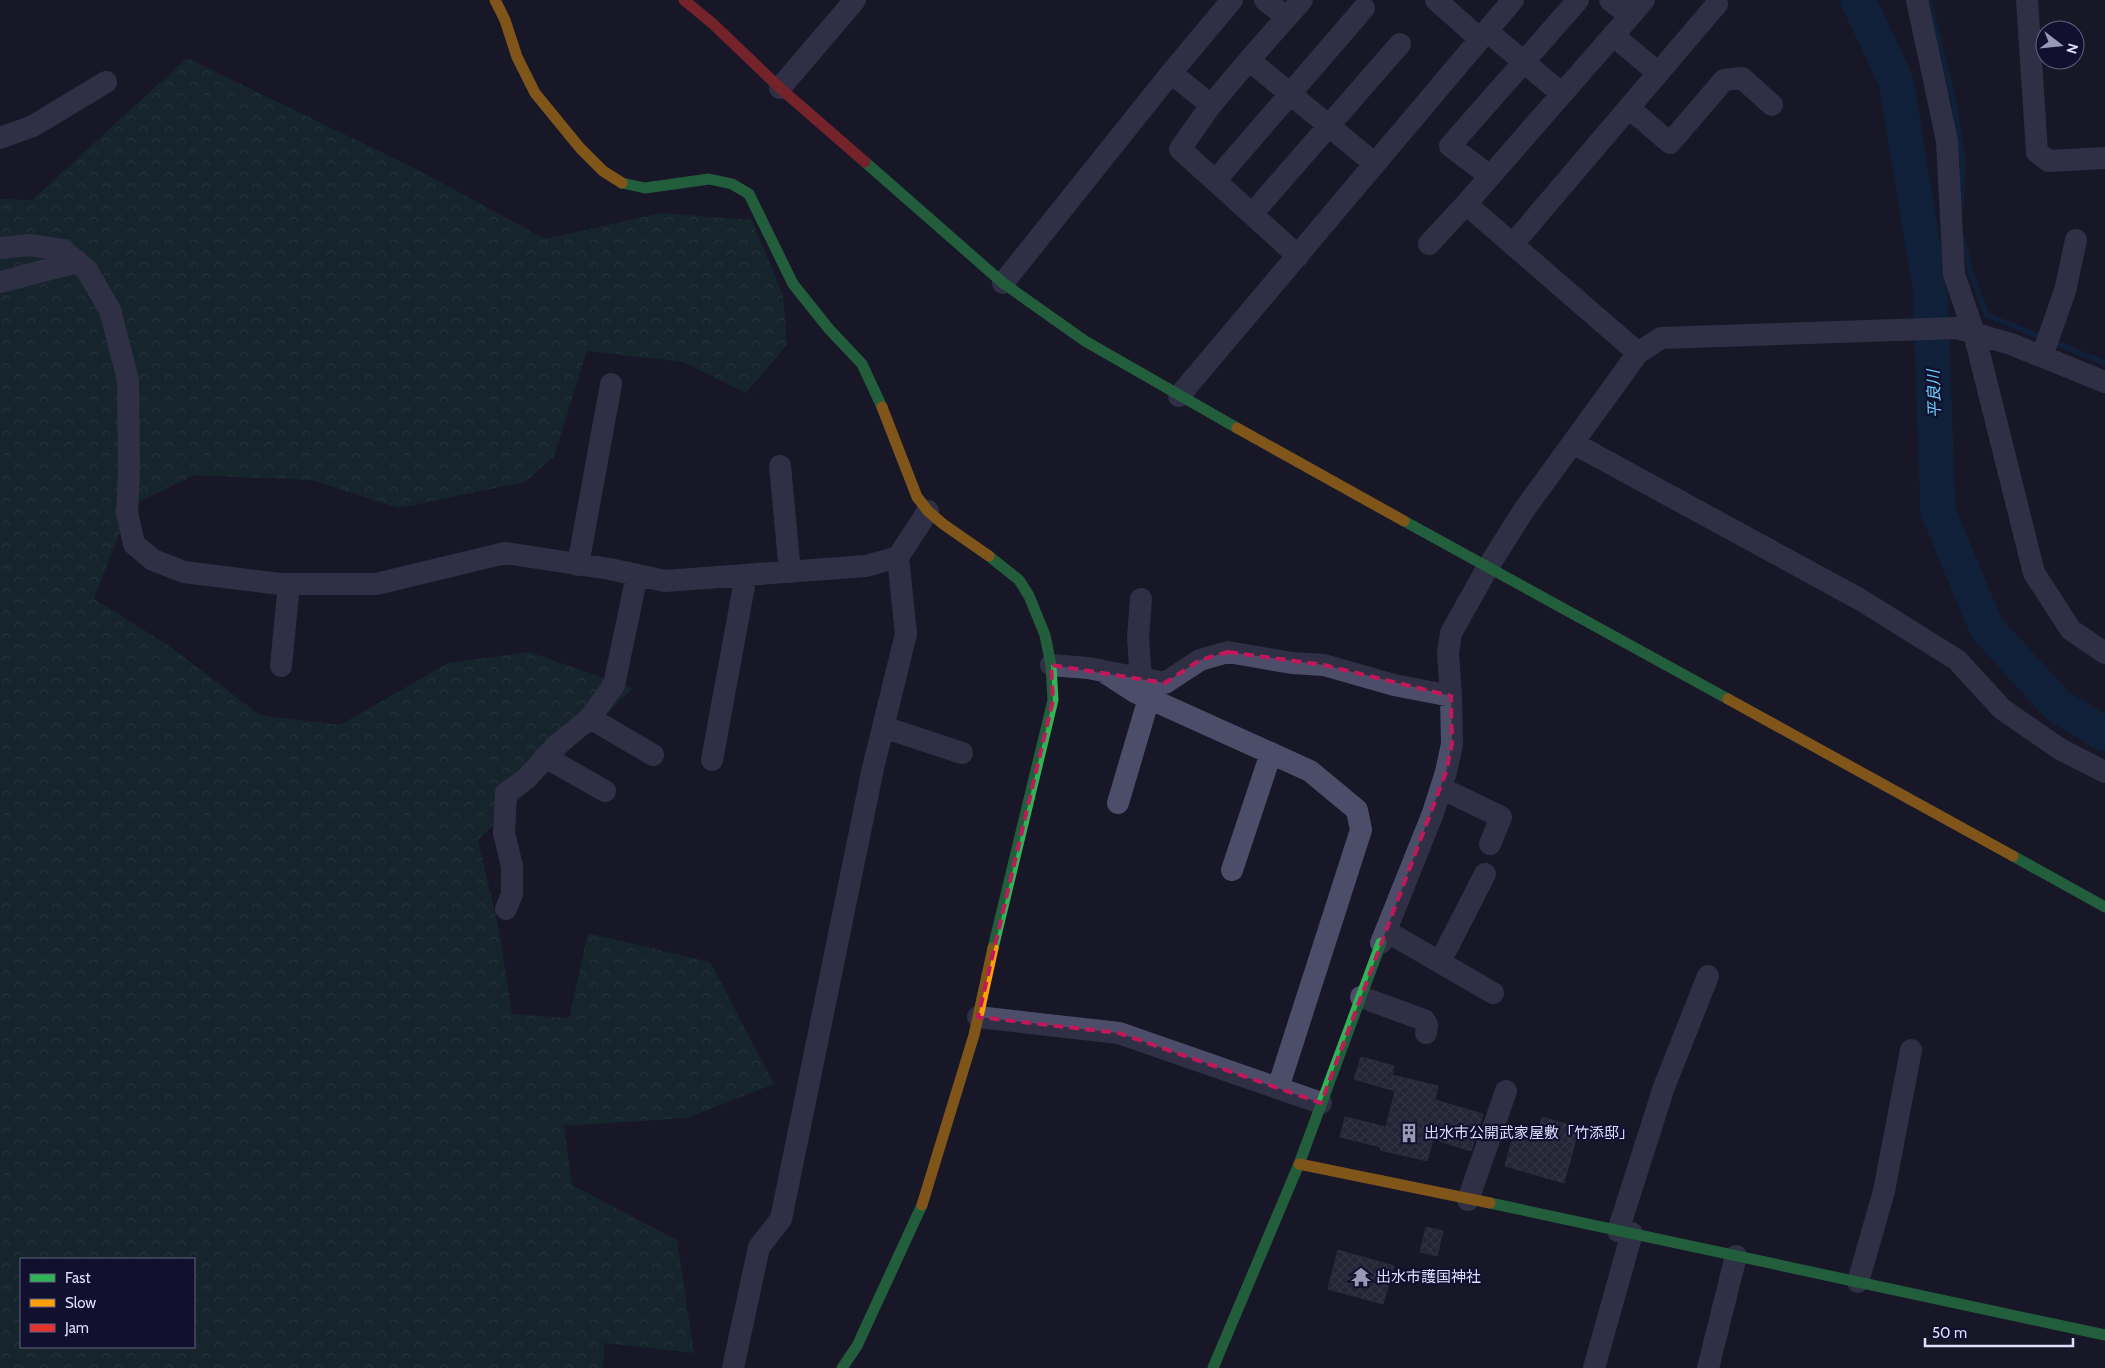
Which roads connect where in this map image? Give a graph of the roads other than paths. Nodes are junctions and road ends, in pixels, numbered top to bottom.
1 (495, 0) edge
2 (684, 0) edge
3 (855, 0) edge
4 (1232, 0) edge
5 (1265, 0) edge
6 (1302, 0) edge
7 (1513, 0) edge
8 (1578, 0) edge
9 (1610, 0) edge
10 (1917, 0) edge
11 (2027, 0) edge
12 (1439, 1) edge
13 (1717, 4) dead end
14 (1364, 8) dead end
15 (1637, 8) edge
16 (1286, 17) junction
17 (1484, 35) junction
18 (1613, 35) junction
19 (1400, 44) dead end
20 (1249, 60) junction
21 (1523, 62) junction
22 (1170, 73) junction
23 (1658, 74) junction
24 (106, 82) dead end
25 (780, 88) junction
26 (1290, 94) junction
27 (1562, 94) junction
28 (1211, 104) junction
29 (1772, 105) dead end
30 (1629, 108) junction
31 (1329, 126) junction
32 (0, 138) edge
33 (2105, 158) edge
34 (1375, 164) junction
35 (1490, 176) junction
36 (1215, 181) junction
37 (1466, 204) junction
38 (1252, 214) junction
39 (2076, 240) dead end
40 (1429, 244) dead end
41 (1513, 244) junction
42 (0, 248) edge
43 (1298, 256) junction
44 (77, 262) junction
45 (0, 282) edge
46 (1003, 282) junction
47 (1965, 330) junction
48 (1638, 353) junction
49 (2042, 354) junction
50 (2105, 382) edge
51 (611, 384) dead end
52 (1179, 396) junction
53 (1573, 444) junction
54 (780, 466) dead end
55 (928, 511) junction
56 (898, 557) junction
57 (578, 564) junction
58 (1488, 567) junction
59 (790, 572) junction
60 (637, 575) junction
61 (746, 575) junction
62 (289, 584) junction
63 (1141, 599) dead end
64 (2105, 653) edge
65 (1051, 665) junction
66 (281, 666) dead end
67 (1145, 688) junction
68 (1451, 696) junction
69 (590, 718) junction
70 (883, 727) junction
71 (962, 753) dead end
72 (1271, 754) junction
73 (653, 755) dead end
74 (545, 757) junction
75 (712, 760) dead end
76 (2105, 772) edge
77 (1441, 788) junction
78 (605, 791) dead end
79 (1118, 803) dead end
80 (1490, 844) dead end
81 (1232, 870) dead end
82 (1485, 874) dead end
83 (2105, 908) edge
84 (506, 909) dead end
85 (1383, 937) junction
86 (1440, 962) junction
87 (1708, 976) dead end
88 (1493, 993) dead end
89 (1361, 997) junction
90 (978, 1017) junction
91 (1426, 1033) dead end
92 (1911, 1050) dead end
93 (1278, 1088) junction
94 (1506, 1091) dead end
95 (1321, 1103) junction
96 (1299, 1164) junction
97 (1468, 1200) junction
98 (1625, 1232) junction
99 (1736, 1256) junction
100 (1858, 1282) junction
101 (2105, 1335) edge
102 (733, 1368) edge
103 (842, 1368) edge
104 (1213, 1368) edge
105 (1594, 1368) edge
106 (1708, 1368) edge

1 - 55 street
2 - 25 street
3 - 25 street
4 - 22 street
5 - 16 street
6 - 16 street
7 - 17 street
8 - 21 street
9 - 15 street
10 - 47 street
11 - 33 street
12 - 17 street
13 - 23 street
14 - 26 street
15 - 18 street
16 - 20 street
17 - 21 street
17 - 34 street
18 - 23 street
18 - 27 street
19 - 31 street
20 - 26 street
20 - 28 street
21 - 27 street
21 - 35 street
22 - 28 street
22 - 46 street
23 - 30 street
24 - 32 street
25 - 46 street
26 - 31 street
26 - 36 street
27 - 35 street
28 - 36 street
29 - 30 street
30 - 41 street
31 - 34 street
31 - 38 street
34 - 43 street
35 - 37 street
36 - 38 street
37 - 40 street
37 - 41 street
38 - 43 street
39 - 49 street
41 - 48 street
42 - 44 street
43 - 52 street
44 - 45 street
44 - 62 street
46 - 52 street
47 - 48 street
47 - 49 street
47 - 64 street
48 - 53 street
49 - 50 street
51 - 57 street
52 - 58 street
53 - 58 street
53 - 76 street
54 - 59 street
55 - 56 street
55 - 65 street
56 - 59 street
56 - 70 street
57 - 60 street
57 - 62 street
58 - 68 street
58 - 83 street
59 - 61 street
60 - 61 street
60 - 69 street
61 - 75 street
62 - 66 street
63 - 67 street
65 - 67 street
65 - 90 street
67 - 68 street
67 - 72 street
67 - 79 street
68 - 77 street
69 - 73 street
69 - 74 street
70 - 71 street
70 - 102 street
72 - 81 street
72 - 93 street
74 - 78 street
74 - 84 street
77 - 80 street
77 - 85 street
82 - 86 street
85 - 86 street
85 - 89 street
86 - 88 street
87 - 98 street
89 - 91 street
89 - 95 street
90 - 93 street
90 - 103 street
92 - 100 street
93 - 95 street
94 - 97 street
95 - 96 street
96 - 97 street
96 - 104 street
97 - 98 street
98 - 99 street
98 - 105 street
99 - 100 street
99 - 106 street
100 - 101 street

